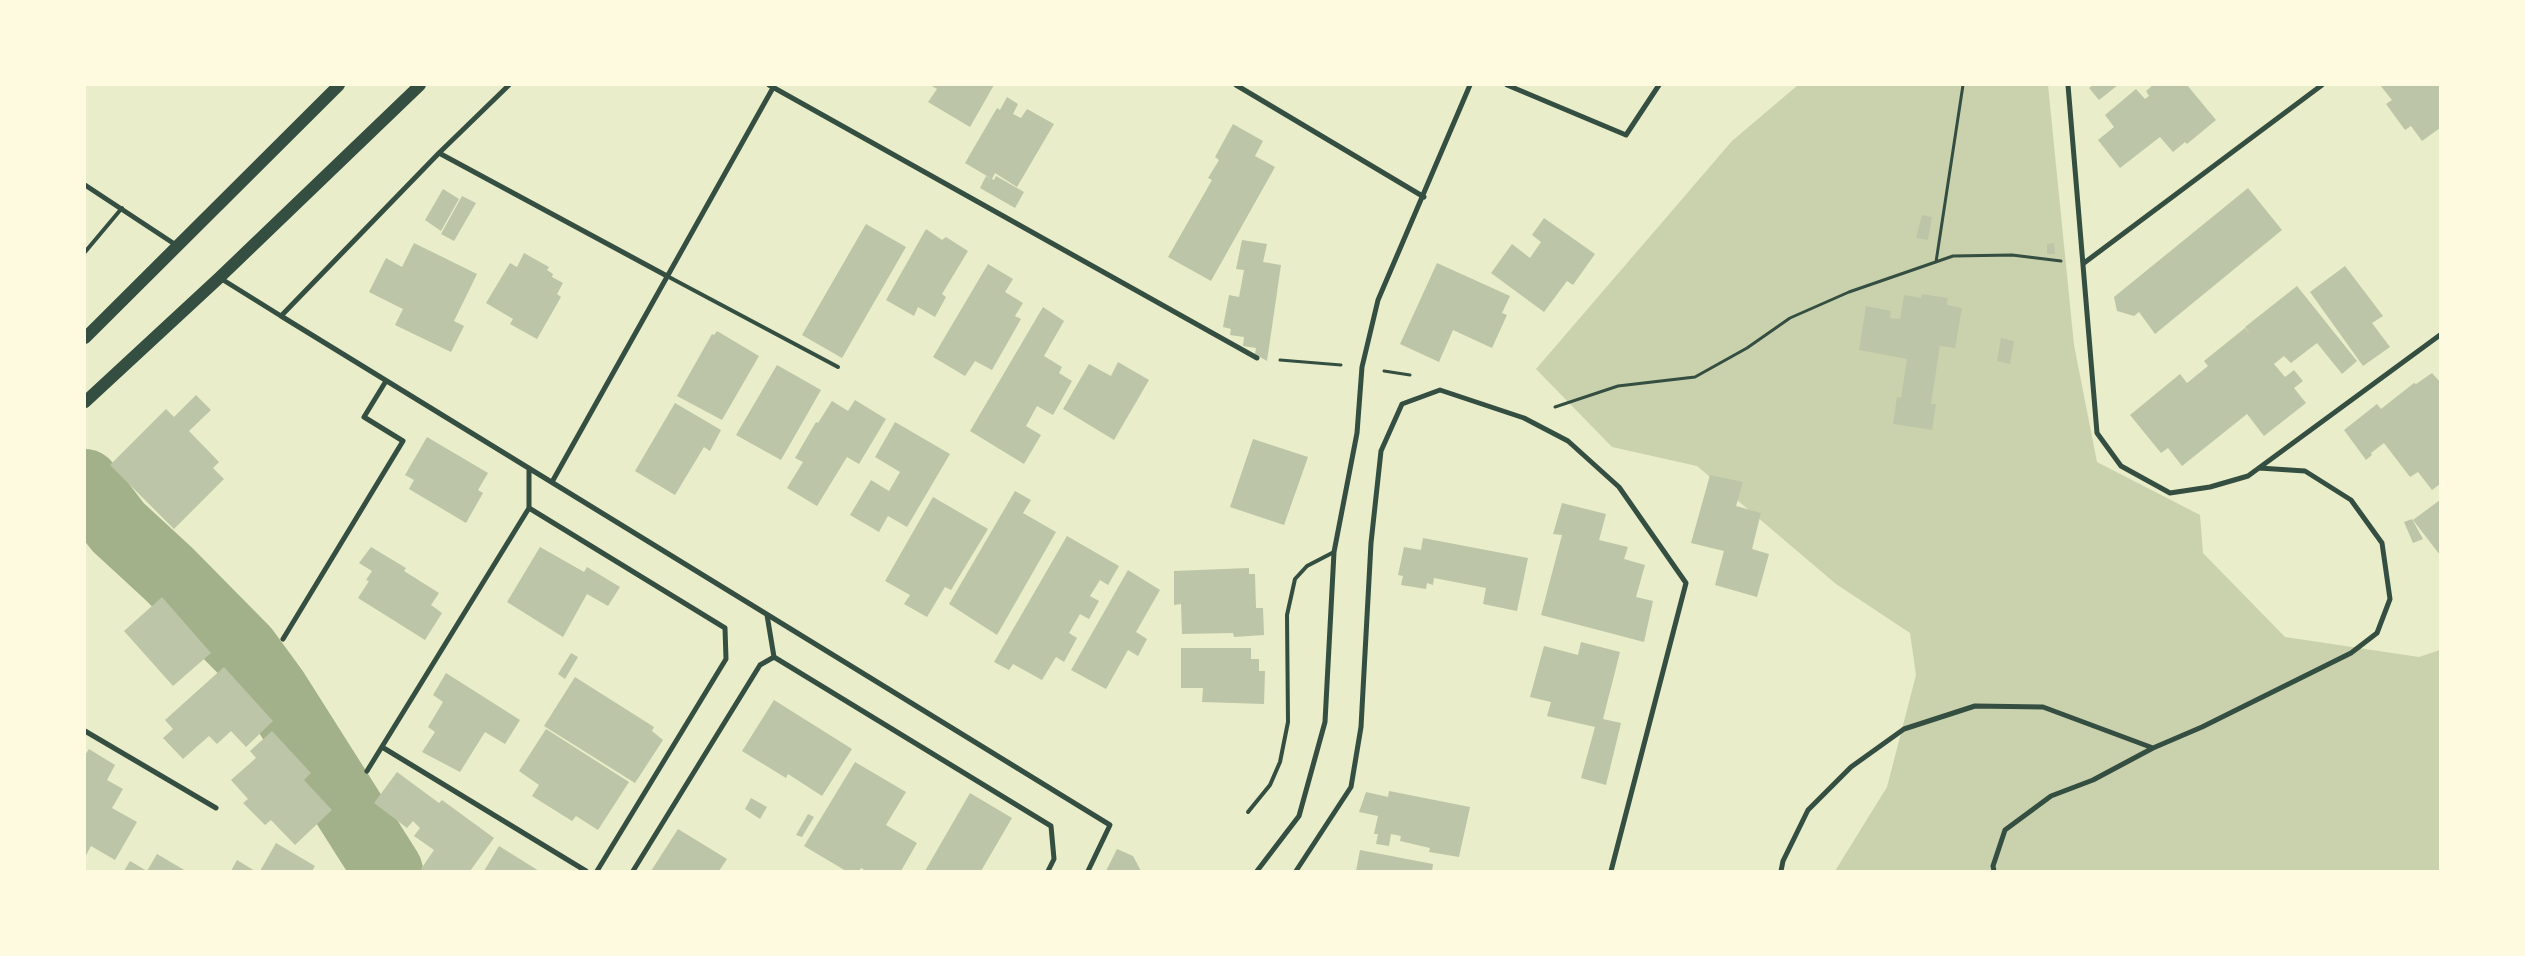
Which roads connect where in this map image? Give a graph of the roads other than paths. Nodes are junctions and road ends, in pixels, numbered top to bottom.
1 (340, 85) edge
2 (420, 85) edge
3 (509, 85) edge
4 (1236, 85) edge
5 (1470, 85) edge
6 (1507, 85) edge
7 (1659, 85) edge
8 (2068, 85) edge
9 (2322, 85) edge
10 (772, 86) edge
11 (439, 154) junction
12 (85, 185) edge
13 (1424, 197) junction
14 (122, 208) junction
15 (176, 246) junction
16 (85, 252) edge
17 (2084, 264) junction
18 (667, 276) junction
19 (220, 278) junction
20 (281, 316) junction
21 (2440, 335) edge
22 (85, 338) edge
23 (1257, 358) road end
24 (838, 367) dead end
25 (386, 381) junction
26 (85, 402) edge
27 (529, 468) junction
28 (2259, 468) junction
29 (552, 482) junction
30 (529, 508) junction
31 (1334, 552) junction
32 (767, 615) junction
33 (283, 639) dead end
34 (774, 657) junction
35 (85, 731) edge
36 (382, 747) junction
37 (2152, 748) junction
38 (368, 771) dead end
39 (216, 808) dead end
40 (1248, 812) dead end
41 (586, 871) edge
42 (597, 871) edge
43 (633, 871) edge
44 (1048, 871) edge
45 (1088, 871) edge
46 (1257, 871) edge
47 (1296, 871) edge
48 (1611, 871) edge
49 (1781, 871) edge
50 (1994, 871) edge

1 - 15 main road
2 - 19 main road
3 - 11 street
4 - 13 street
5 - 13 street
6 - 7 street
8 - 17 street
9 - 17 street
10 - 18 street
10 - 23 street
11 - 18 street
11 - 20 street
12 - 14 street
13 - 31 street
14 - 15 street
14 - 16 lane
15 - 22 main road
17 - 28 street
18 - 24 lane
18 - 29 street
19 - 20 street
19 - 26 main road
20 - 25 street
21 - 28 street
25 - 27 street
25 - 33 street
27 - 29 street
27 - 30 street
28 - 37 street
29 - 32 street
30 - 36 street
30 - 42 street
31 - 40 lane
31 - 46 street
32 - 34 street
32 - 45 street
34 - 43 street
34 - 44 street
35 - 39 street
36 - 38 street
36 - 41 street
37 - 49 street
37 - 50 street
47 - 48 street

